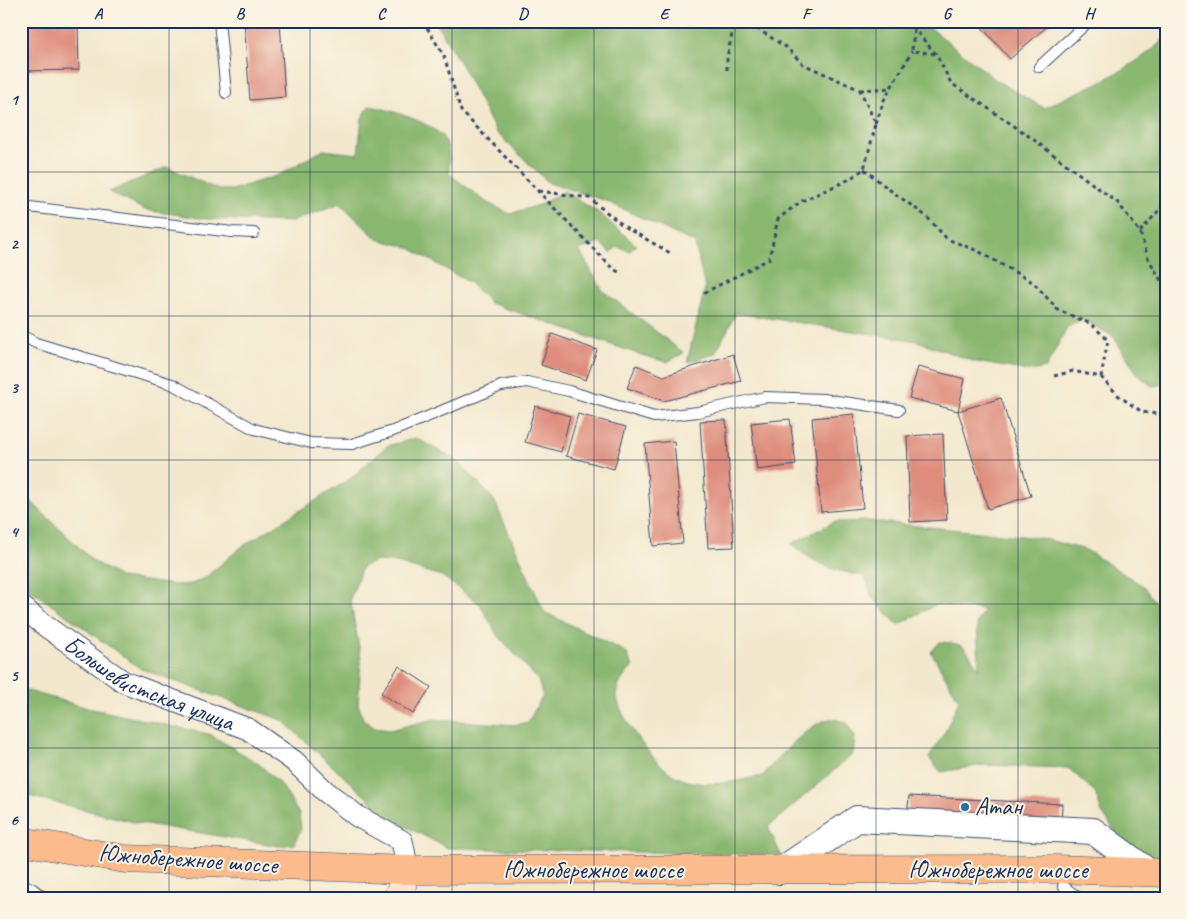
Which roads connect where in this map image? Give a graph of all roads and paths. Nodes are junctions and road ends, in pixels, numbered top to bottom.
1 (219, 21) edge
2 (424, 21) edge
3 (735, 21) edge
4 (745, 21) edge
5 (907, 21) edge
6 (1089, 21) edge
7 (914, 30) junction
8 (912, 52) junction
9 (936, 54) junction
10 (1039, 67) dead end
11 (727, 70) dead end
12 (891, 88) junction
13 (860, 90) junction
14 (226, 93) dead end
15 (876, 124) junction
16 (864, 168) junction
17 (538, 191) junction
18 (1166, 202) edge
19 (21, 206) edge
20 (254, 232) dead end
21 (1140, 232) junction
22 (672, 254) dead end
23 (621, 273) dead end
24 (1166, 289) edge
25 (704, 293) dead end
26 (21, 335) edge
27 (1054, 376) dead end
28 (1101, 377) junction
29 (899, 410) dead end
30 (1166, 415) edge
31 (21, 606) edge
32 (21, 841) edge
33 (21, 858) edge
34 (780, 871) junction
35 (1160, 878) edge
36 (21, 884) edge
37 (402, 885) edge
38 (1071, 892) edge
39 (44, 898) edge

1 - 14 lane
2 - 17 path
3 - 11 path
4 - 13 path
5 - 7 path
6 - 10 lane
7 - 8 path
7 - 9 path
8 - 9 path
8 - 12 path
9 - 21 path
12 - 13 path
12 - 15 path
13 - 15 path
15 - 16 path
16 - 25 path
16 - 28 path
17 - 22 path
17 - 23 path
18 - 21 path
19 - 20 lane
21 - 24 path
26 - 29 lane
27 - 28 path
28 - 30 path
31 - 37 street, Большевистская улица
32 - 37 highway, Южнобережное шоссе
33 - 37 highway, Южнобережное шоссе
34 - 35 highway, Южнобережное шоссе
34 - 35 street
34 - 37 highway, Южнобережное шоссе
35 - 38 highway, Южнобережное шоссе
36 - 39 lane
37 - 38 highway, Южнобережное шоссе

